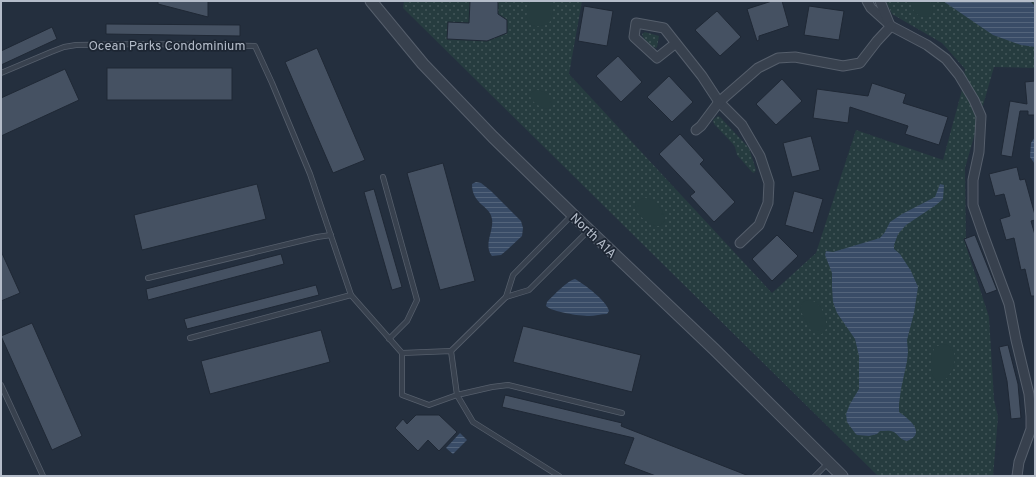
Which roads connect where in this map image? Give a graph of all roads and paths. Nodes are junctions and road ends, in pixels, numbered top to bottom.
1 (371, 1) edge
2 (867, 1) edge
3 (880, 1) edge
4 (891, 26) junction
5 (676, 43) junction
6 (1, 73) edge
7 (719, 102) junction
8 (696, 130) dead end
9 (383, 177) dead end
10 (572, 214) junction
11 (589, 230) junction
12 (331, 235) junction
13 (740, 243) dead end
14 (148, 278) dead end
15 (351, 295) junction
16 (506, 297) junction
17 (190, 338) dead end
18 (389, 339) junction
19 (451, 351) junction
20 (402, 353) junction
21 (1, 385) edge
22 (457, 396) junction
23 (622, 413) dead end
24 (829, 462) junction
25 (43, 476) edge
26 (559, 476) edge
27 (815, 476) edge
28 (842, 476) edge
29 (1017, 476) edge

1 - 10 street, North A1A
2 - 4 street
3 - 4 street
4 - 7 street
4 - 29 street
5 - 5 street
5 - 7 street
6 - 12 lane, Ocean Parks Condominium
7 - 8 street
7 - 13 street
9 - 18 lane
10 - 11 street, North A1A
10 - 16 lane
11 - 16 lane
11 - 24 street, North A1A
12 - 14 lane
12 - 15 lane, Ocean Parks Condominium
15 - 17 lane
15 - 18 lane, Ocean Parks Condominium
16 - 19 lane
18 - 20 lane, Ocean Parks Condominium
19 - 20 lane
19 - 22 lane
20 - 22 lane
21 - 25 lane
22 - 23 lane
22 - 26 lane
24 - 27 lane
24 - 28 street, North A1A

